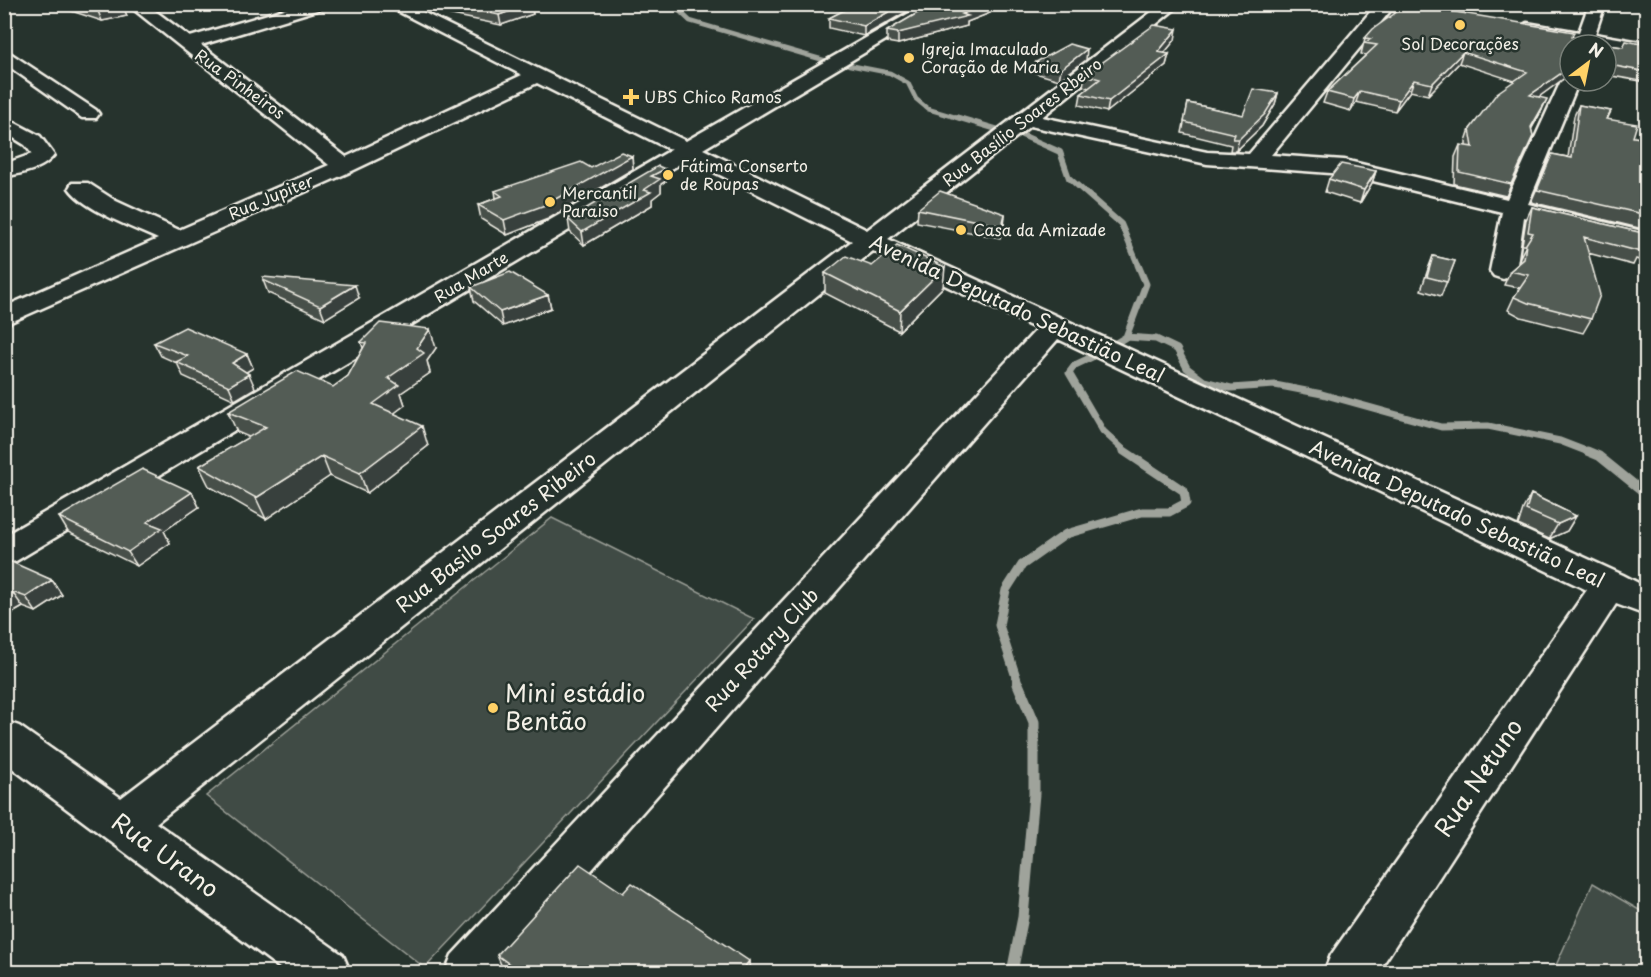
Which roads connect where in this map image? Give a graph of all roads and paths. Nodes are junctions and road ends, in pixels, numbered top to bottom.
1 (135, 4) edge
2 (321, 4) edge
3 (392, 4) edge
4 (938, 4) edge
5 (1173, 4) edge
6 (1597, 4) edge
7 (1386, 5) edge
8 (1469, 18) edge
9 (1515, 26) edge
10 (1587, 33) edge
11 (1558, 35) edge
12 (185, 44) junction
13 (1618, 45) edge
14 (1647, 48) edge
15 (4, 54) edge
16 (26, 69) junction
17 (4, 75) edge
18 (536, 76) junction
19 (1566, 93) edge
20 (89, 114) dead end
21 (1025, 119) junction
22 (4, 123) edge
23 (685, 151) junction
24 (1255, 160) junction
25 (344, 165) junction
26 (4, 171) edge
27 (80, 188) dead end
28 (1514, 207) junction
29 (175, 238) junction
30 (1647, 239) edge
31 (871, 241) junction
32 (1503, 271) dead end
33 (4, 287) edge
34 (14, 312) edge
35 (1054, 327) junction
36 (4, 552) edge
37 (1628, 593) edge
38 (4, 738) edge
39 (121, 824) junction
40 (325, 972) edge
41 (470, 972) edge
42 (1349, 972) edge

1 - 12 street, Rua Pinheiros
2 - 12 street
3 - 18 street, Avenida Deputado Sebastião Leal
4 - 23 street, Rua Marte
5 - 21 street, Rua Basílio Soares Rbeiro
6 - 10 street
7 - 8 street
7 - 24 street
9 - 11 street
12 - 25 street, Rua Pinheiros
13 - 14 street
15 - 16 street
16 - 17 street
16 - 20 street
18 - 23 street, Avenida Deputado Sebastião Leal
18 - 25 street, Rua Jupiter
19 - 28 street
21 - 24 street
21 - 31 street, Rua Basílio Soares Rbeiro
22 - 26 street
23 - 31 street, Avenida Deputado Sebastião Leal
23 - 36 street, Rua Marte
24 - 28 street
25 - 29 street, Rua Jupiter
27 - 29 street
28 - 30 street
28 - 32 street
29 - 34 street, Rua Jupiter
31 - 35 street, Avenida Deputado Sebastião Leal
31 - 39 street, Rua Basilo Soares Ribeiro
33 - 34 street
35 - 37 street, Avenida Deputado Sebastião Leal
35 - 41 street, Rua Rotary Club
37 - 42 street, Rua Netuno
38 - 39 street, Rua Urano
39 - 40 street, Rua Urano

